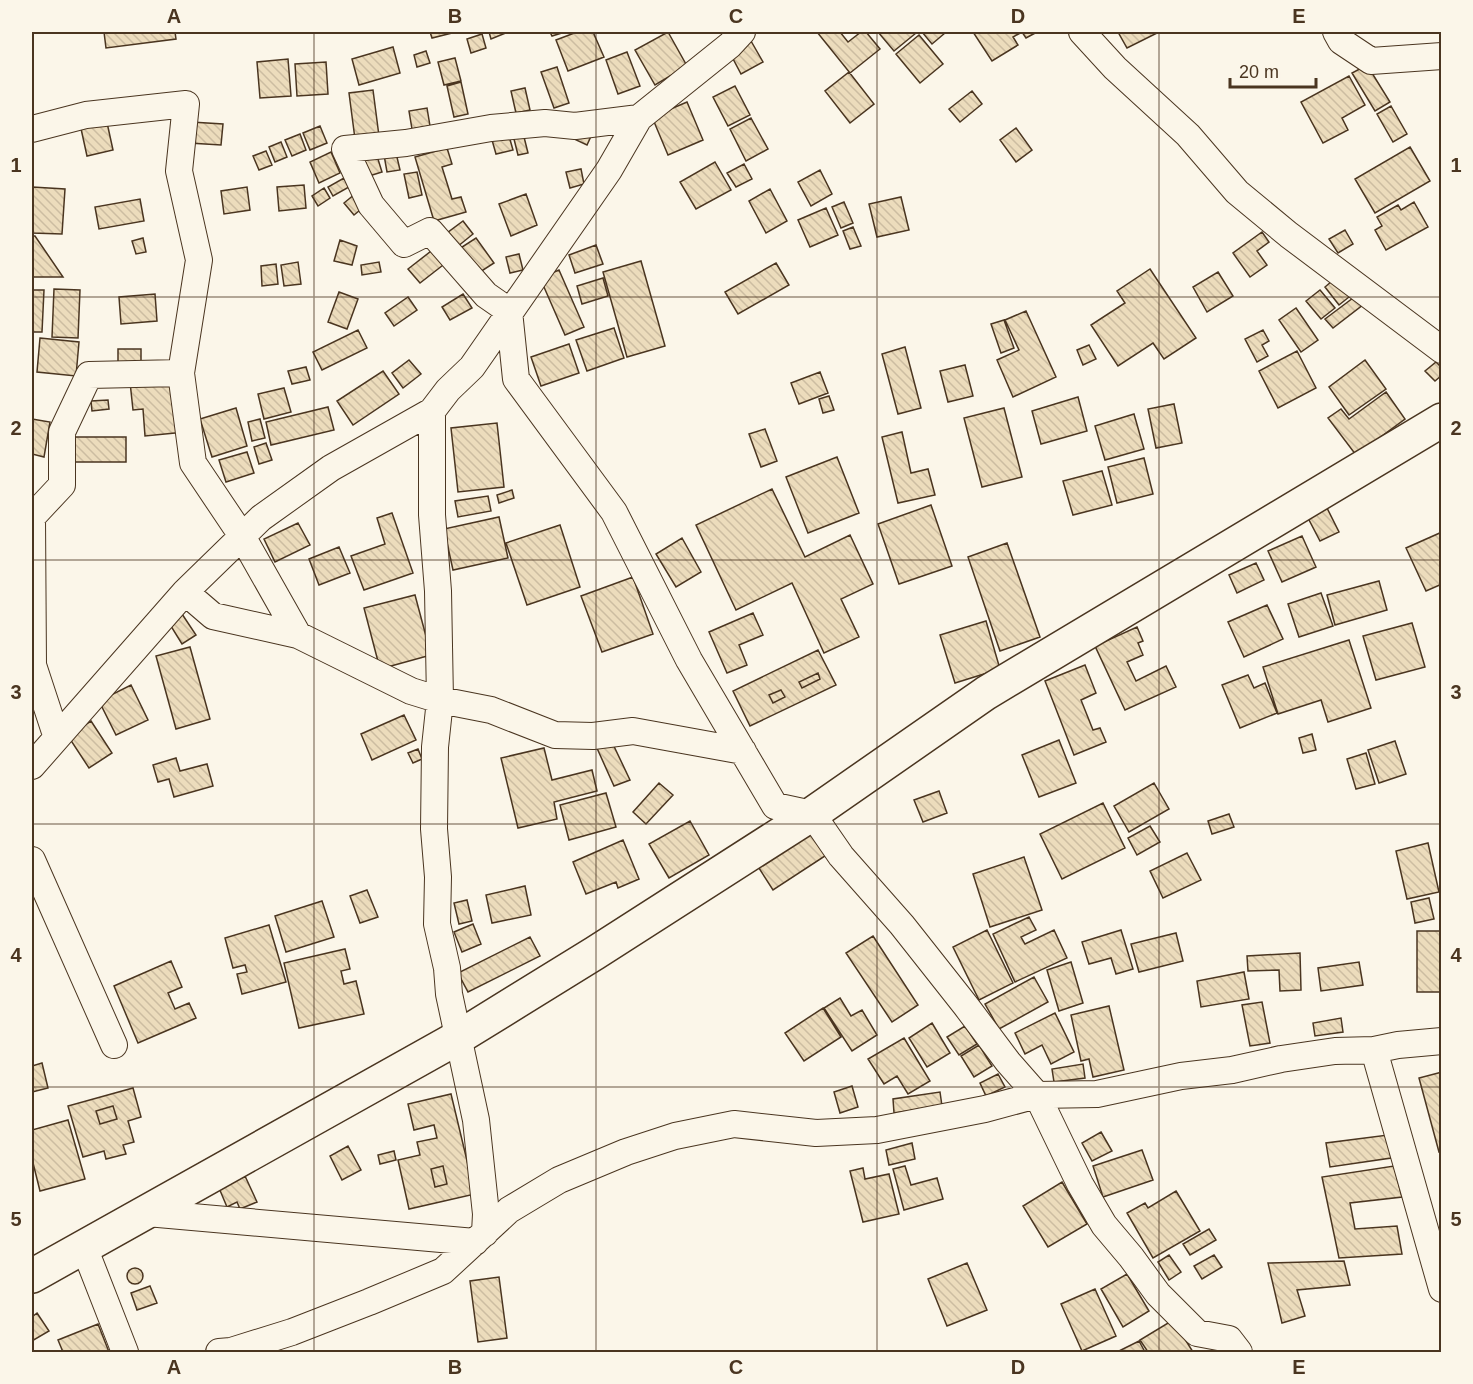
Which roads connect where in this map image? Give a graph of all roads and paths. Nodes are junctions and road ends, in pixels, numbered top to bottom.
1 (742, 32) edge
2 (1082, 32) edge
3 (1336, 32) edge
4 (1442, 56) edge
5 (639, 118) junction
6 (32, 129) edge
7 (509, 311) junction
8 (1442, 350) edge
9 (181, 373) junction
10 (432, 411) junction
11 (1442, 420) edge
12 (32, 517) edge
13 (242, 536) junction
14 (185, 592) junction
15 (32, 614) edge
16 (298, 635) junction
17 (440, 700) junction
18 (61, 729) junction
19 (32, 746) edge
20 (743, 751) junction
21 (32, 766) edge
22 (812, 814) junction
23 (32, 860) edge
24 (459, 1037) junction
25 (1442, 1041) edge
26 (114, 1045) dead end
27 (1374, 1050) junction
28 (1037, 1095) junction
29 (147, 1212) junction
30 (480, 1237) junction
31 (84, 1247) junction
32 (32, 1276) edge
33 (1442, 1289) edge
34 (125, 1353) edge
35 (219, 1353) edge
36 (1239, 1353) edge

1 - 5 street
2 - 8 street
3 - 4 street
5 - 7 street
5 - 7 street
6 - 9 street
7 - 10 street
7 - 20 street
9 - 12 street
9 - 13 street
10 - 13 street
10 - 17 street
11 - 22 street
12 - 15 street
13 - 14 street
13 - 16 street
14 - 16 street
14 - 18 street
15 - 18 street
16 - 17 street
17 - 20 street
17 - 24 street
18 - 19 street
18 - 21 street
20 - 22 street
22 - 24 street
22 - 28 street
23 - 26 street
24 - 29 street
24 - 30 street
25 - 27 street
27 - 28 street
27 - 33 street
28 - 30 street
28 - 36 street
29 - 30 street
29 - 31 street
30 - 35 street
31 - 32 street
31 - 34 street

